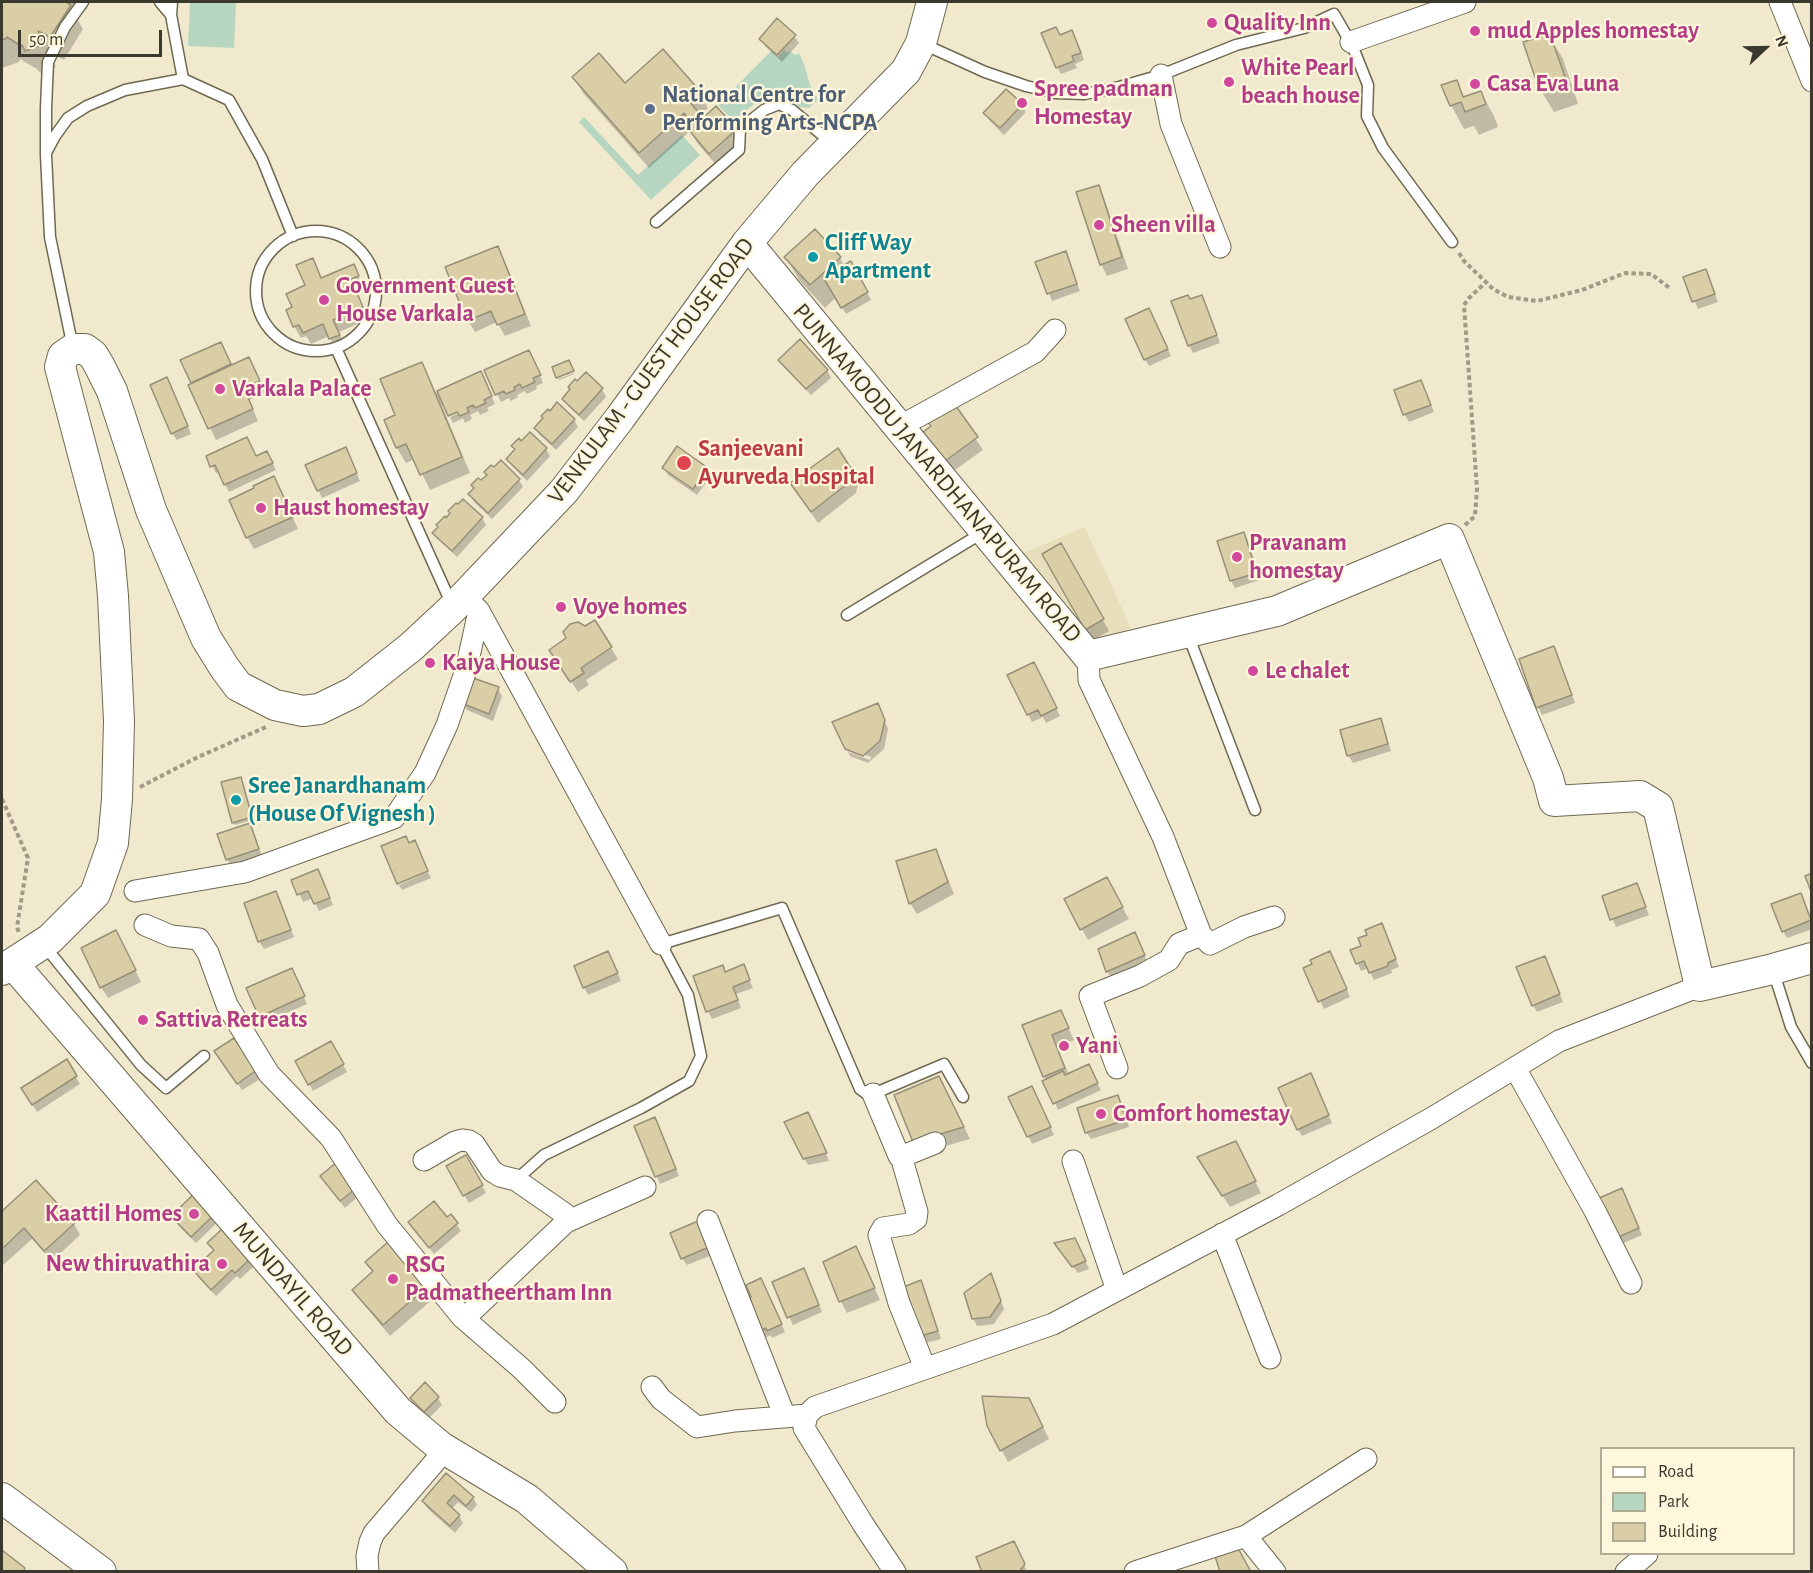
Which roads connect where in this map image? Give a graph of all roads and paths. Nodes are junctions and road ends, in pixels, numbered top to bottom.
1 (83, 2) edge
2 (160, 2) edge
3 (172, 2) edge
4 (932, 2) edge
5 (1465, 2) edge
6 (1780, 2) edge
7 (171, 15) junction
8 (1350, 42) junction
9 (921, 43) junction
10 (1161, 75) junction
11 (183, 79) junction
12 (1812, 81) edge
13 (834, 145) junction
14 (46, 155) junction
15 (656, 222) dead end
16 (293, 236) junction
17 (1452, 242) joint
18 (747, 243) junction
19 (1220, 247) dead end
20 (1486, 282) junction
21 (1671, 288) dead end
22 (1055, 330) dead end
23 (336, 348) junction
24 (79, 349) junction
25 (899, 427) junction
26 (985, 531) junction
27 (1449, 539) junction
28 (465, 605) junction
29 (847, 615) dead end
30 (1187, 632) junction
31 (1088, 656) junction
32 (303, 711) junction
33 (2, 799) edge
34 (117, 799) junction
35 (1255, 810) dead end
36 (135, 891) dead end
37 (1274, 917) dead end
38 (145, 925) dead end
39 (1201, 935) junction
40 (661, 944) junction
41 (1812, 958) edge
42 (21, 959) edge
43 (1773, 969) junction
44 (1700, 986) junction
45 (204, 1056) dead end
46 (1812, 1063) edge
47 (1117, 1068) dead end
48 (1515, 1068) junction
49 (873, 1095) junction
50 (963, 1097) dead end
51 (935, 1143) dead end
52 (904, 1159) junction
53 (424, 1160) dead end
54 (1073, 1161) dead end
55 (516, 1180) junction
56 (645, 1187) dead end
57 (708, 1221) dead end
58 (566, 1222) junction
59 (1222, 1234) junction
60 (1631, 1283) dead end
61 (1117, 1290) junction
62 (462, 1317) junction
63 (1270, 1358) dead end
64 (925, 1368) junction
65 (652, 1387) dead end
66 (555, 1402) dead end
67 (807, 1415) junction
68 (785, 1417) junction
69 (445, 1450) junction
70 (1366, 1460) dead end
71 (2, 1498) edge
72 (1246, 1536) junction
73 (1646, 1555) edge
74 (101, 1572) edge
75 (368, 1572) edge
76 (612, 1572) edge
77 (896, 1572) edge
78 (1135, 1572) edge
79 (1275, 1572) edge
80 (1626, 1572) edge

1 - 14 lane
2 - 7 lane
3 - 7 lane
4 - 9 main road, VENKULAM - GUEST HOUSE ROAD
5 - 8 street
6 - 12 street
7 - 11 lane
8 - 10 lane
8 - 17 lane
9 - 10 lane
9 - 13 main road, VENKULAM - GUEST HOUSE ROAD
10 - 19 street
11 - 14 lane
11 - 16 lane
13 - 15 lane
13 - 18 main road, VENKULAM - GUEST HOUSE ROAD
14 - 24 lane
16 - 23 lane
16 - 23 lane
17 - 20 path
18 - 25 main road, PUNNAMOODU JANARDHANAPURAM ROAD
18 - 28 main road, VENKULAM - GUEST HOUSE ROAD
20 - 21 path
20 - 27 path
22 - 25 street
23 - 28 lane
24 - 32 main road, VENKULAM - GUEST HOUSE ROAD
24 - 34 main road
25 - 26 main road, PUNNAMOODU JANARDHANAPURAM ROAD
26 - 29 lane
26 - 31 main road, PUNNAMOODU JANARDHANAPURAM ROAD
27 - 30 main road, PUNNAMOODU JANARDHANAPURAM ROAD
27 - 44 main road
28 - 32 main road, VENKULAM - GUEST HOUSE ROAD
28 - 36 street
28 - 40 street
30 - 31 main road, PUNNAMOODU JANARDHANAPURAM ROAD
30 - 35 lane
31 - 39 street
32 - 34 path
33 - 42 path
34 - 42 main road
37 - 39 street
38 - 62 street
39 - 47 street
40 - 49 lane
40 - 55 lane
41 - 43 main road
42 - 45 lane
42 - 69 main road, MUNDAYIL ROAD
43 - 44 main road
43 - 46 lane
44 - 48 street
48 - 59 street
48 - 60 street
49 - 50 lane
49 - 52 street
51 - 52 street
52 - 64 street
53 - 55 street
54 - 61 street
55 - 58 street
56 - 58 street
57 - 68 street
58 - 62 street
59 - 61 street
59 - 63 street
61 - 64 street
62 - 66 street
64 - 67 street
65 - 68 street
67 - 68 street
67 - 77 street
69 - 75 street
69 - 76 main road, MUNDAYIL ROAD
70 - 72 street
71 - 74 main road
72 - 78 street
72 - 79 street
73 - 80 street

